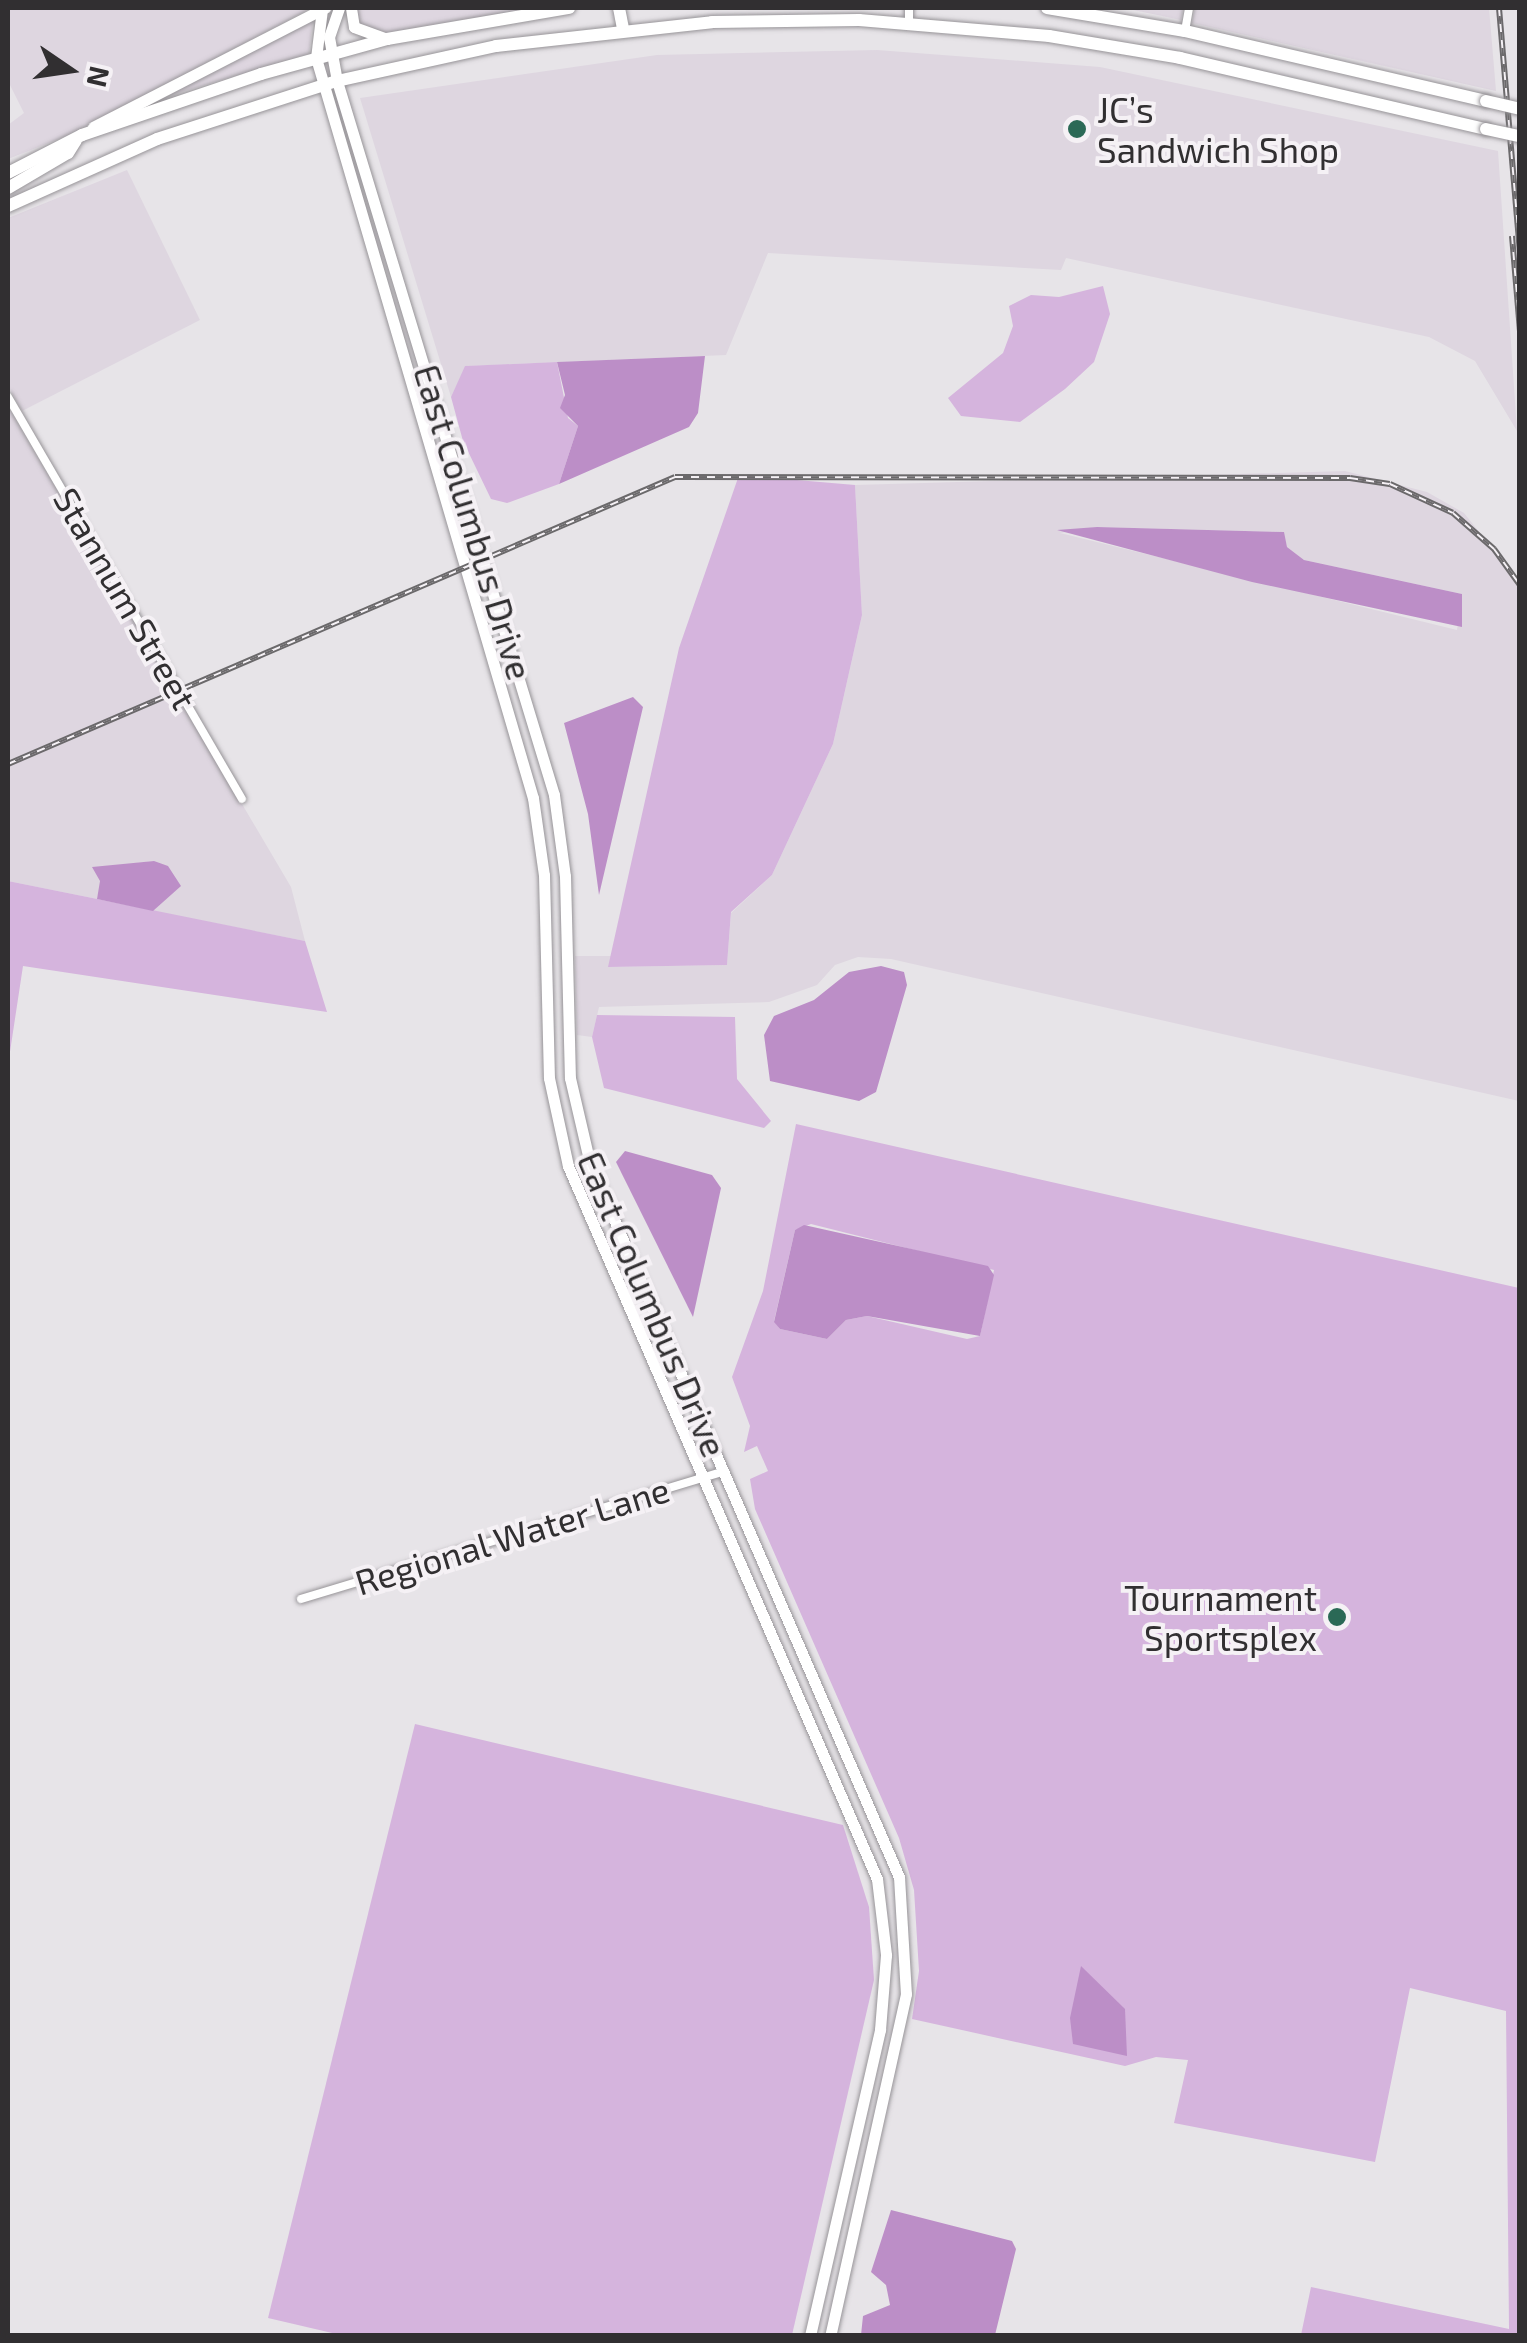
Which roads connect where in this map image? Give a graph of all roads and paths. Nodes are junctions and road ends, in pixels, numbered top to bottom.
1 (323, 8) edge
2 (339, 8) edge
3 (351, 8) edge
4 (569, 8) edge
5 (619, 8) edge
6 (909, 8) edge
7 (1047, 8) edge
8 (1189, 8) edge
9 (909, 23) junction
10 (622, 29) junction
11 (1185, 32) junction
12 (388, 39) junction
13 (323, 57) junction
14 (330, 83) junction
15 (1520, 108) edge
16 (1520, 136) edge
17 (79, 137) junction
18 (8, 173) edge
19 (8, 188) edge
20 (8, 206) edge
21 (420, 345) junction
22 (401, 352) junction
23 (8, 396) edge
24 (242, 800) dead end
25 (567, 995) junction
26 (546, 996) junction
27 (724, 1471) junction
28 (704, 1477) junction
29 (301, 1600) dead end
30 (810, 2336) edge
31 (830, 2336) edge

1 - 13 street
1 - 17 street
2 - 13 street
3 - 12 street
4 - 12 main road
5 - 10 main road
6 - 9 street
7 - 11 main road
8 - 11 street
9 - 10 main road
9 - 16 main road, bridge
10 - 14 main road
11 - 15 main road, bridge
12 - 13 main road
13 - 14 street
13 - 17 main road
14 - 20 main road
14 - 21 street, East Columbus Drive
14 - 22 street, East Columbus Drive
17 - 18 main road
17 - 19 main road
21 - 22 street
21 - 25 street, East Columbus Drive
22 - 26 street, East Columbus Drive
23 - 24 street, Stannum Street
25 - 26 street
25 - 27 street, East Columbus Drive
26 - 28 street, East Columbus Drive
27 - 28 street, Regional Water Lane
27 - 31 street, East Columbus Drive
28 - 29 street, Regional Water Lane
28 - 30 street, East Columbus Drive

